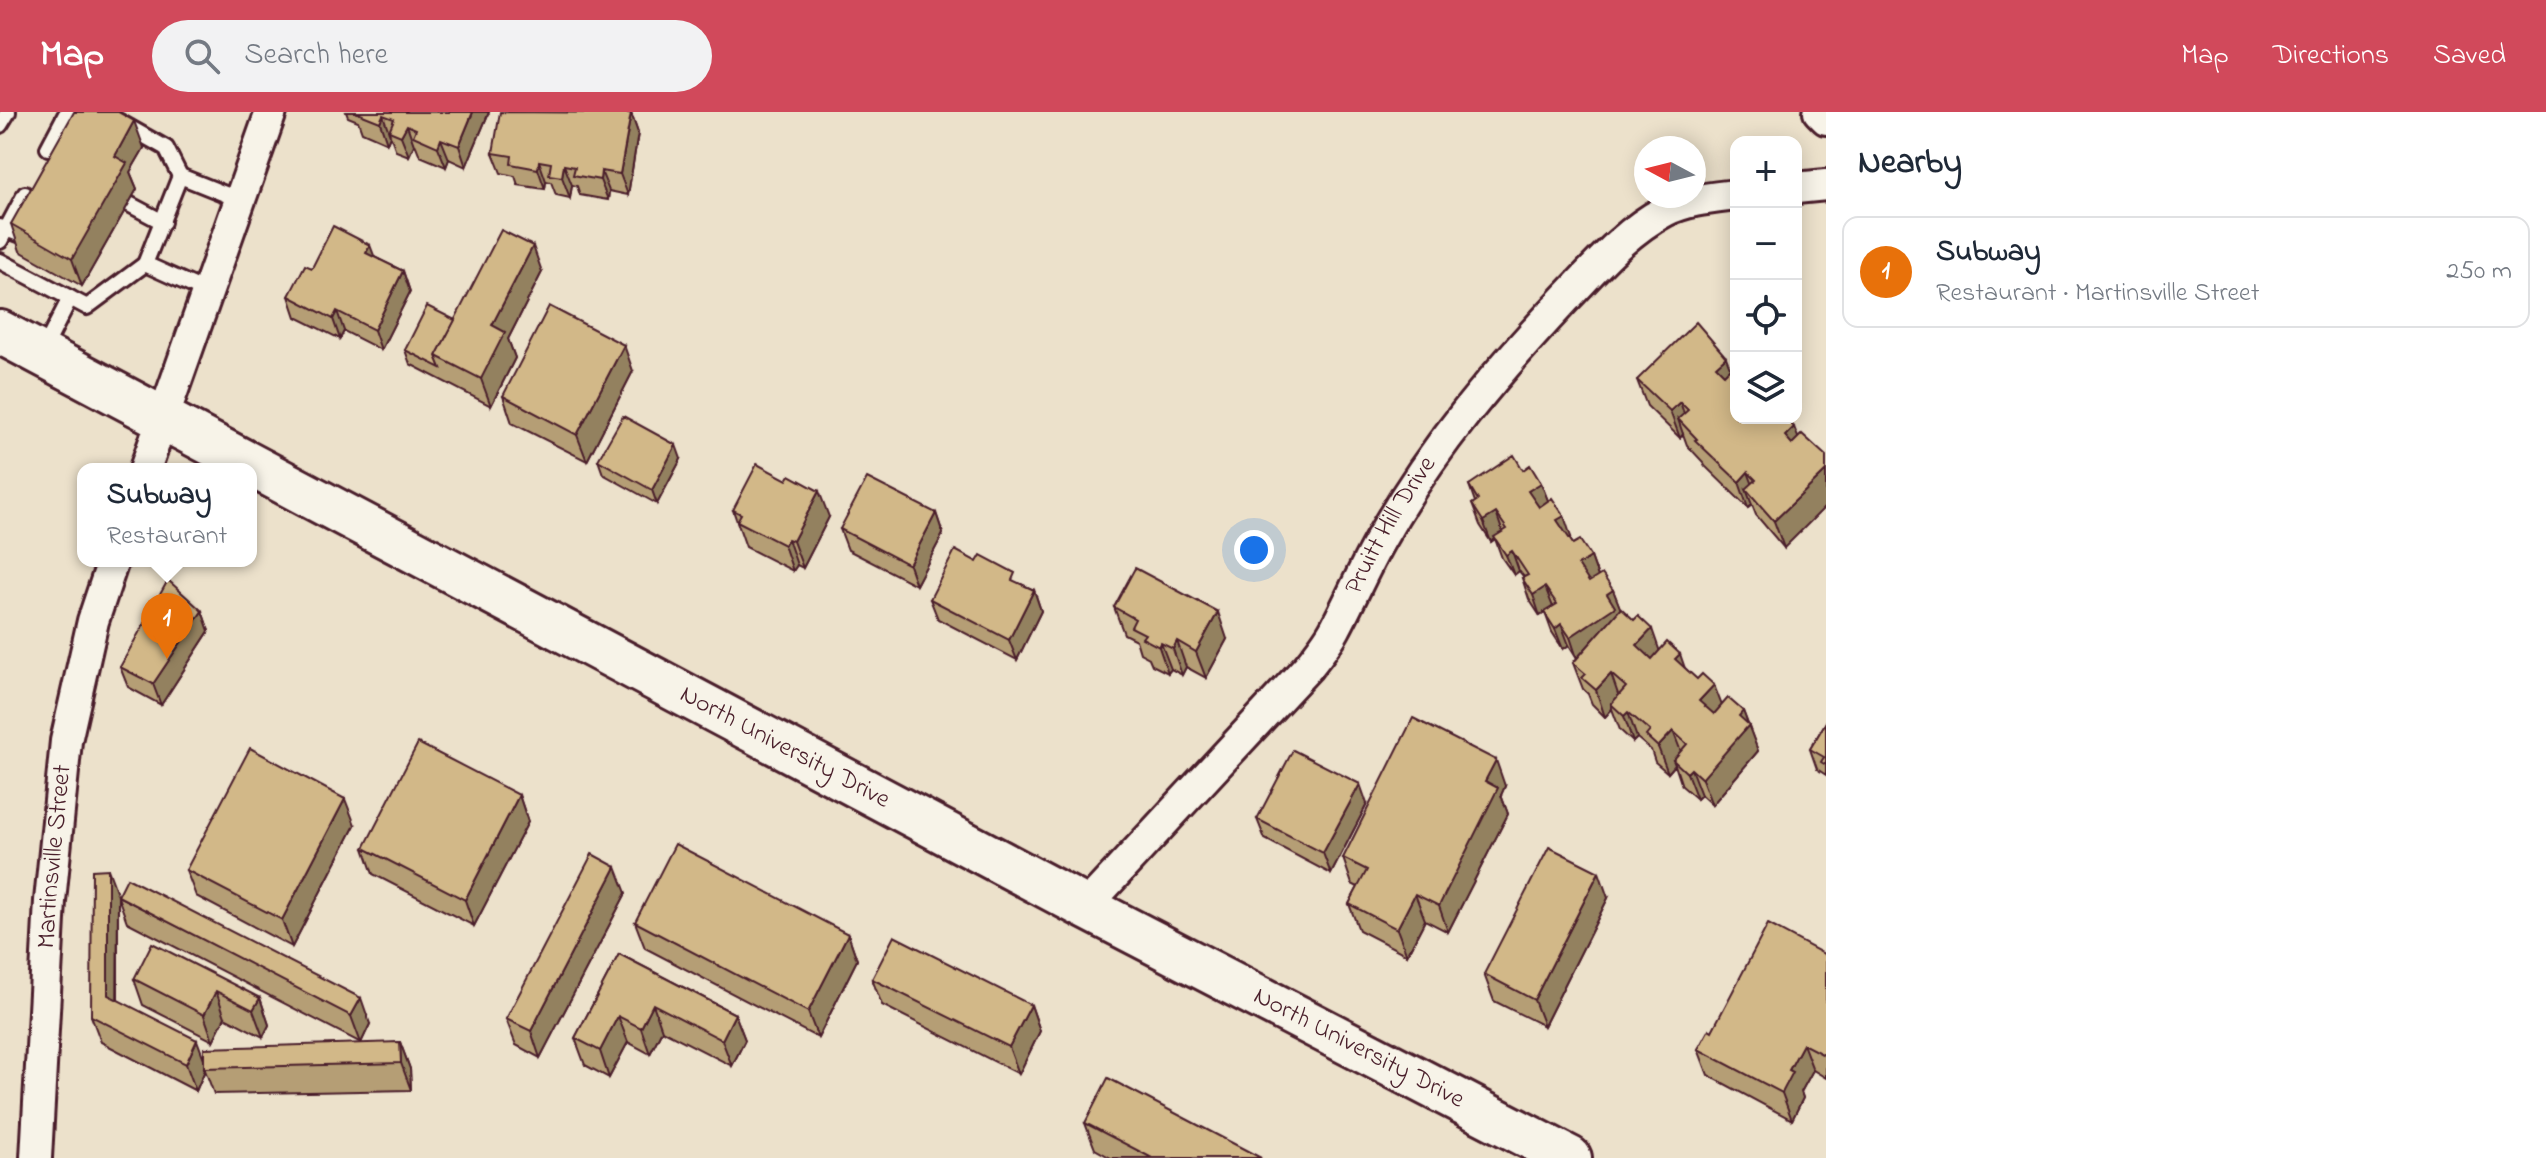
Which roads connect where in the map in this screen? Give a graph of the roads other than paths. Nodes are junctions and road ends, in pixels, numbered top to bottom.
1 (67, 112) edge
2 (102, 112) edge
3 (271, 112) edge
4 (1819, 112) edge
5 (1826, 119) edge
6 (48, 148) dead end
7 (180, 176) junction
8 (1826, 185) edge
9 (1802, 187) edge
10 (25, 194) edge
11 (1730, 196) edge
12 (240, 200) junction
13 (129, 204) dead end
14 (35, 207) edge
15 (163, 222) junction
16 (2, 233) edge
17 (0, 261) edge
18 (145, 264) junction
19 (47, 266) edge
20 (38, 282) junction
21 (207, 292) junction
22 (70, 298) junction
23 (0, 332) edge
24 (42, 353) junction
25 (162, 419) junction
26 (147, 463) edge
27 (245, 463) edge
28 (257, 469) edge
29 (111, 567) edge
30 (1085, 907) junction
31 (36, 1158) edge
32 (1570, 1158) edge

1 - 6 lane
2 - 7 lane
3 - 12 street
4 - 5 street
7 - 12 lane
7 - 15 lane
8 - 9 street
10 - 16 lane
11 - 30 street, Pruitt Hill Drive
12 - 21 street
13 - 15 lane
14 - 16 lane
15 - 18 lane
17 - 20 lane
18 - 21 lane
18 - 22 lane
19 - 20 lane
20 - 22 lane
21 - 25 street
22 - 24 lane
23 - 24 main road, North University Drive
24 - 25 main road, North University Drive
25 - 26 street
25 - 27 main road, North University Drive
28 - 30 main road, North University Drive
29 - 31 street, Martinsville Street
30 - 32 main road, North University Drive

